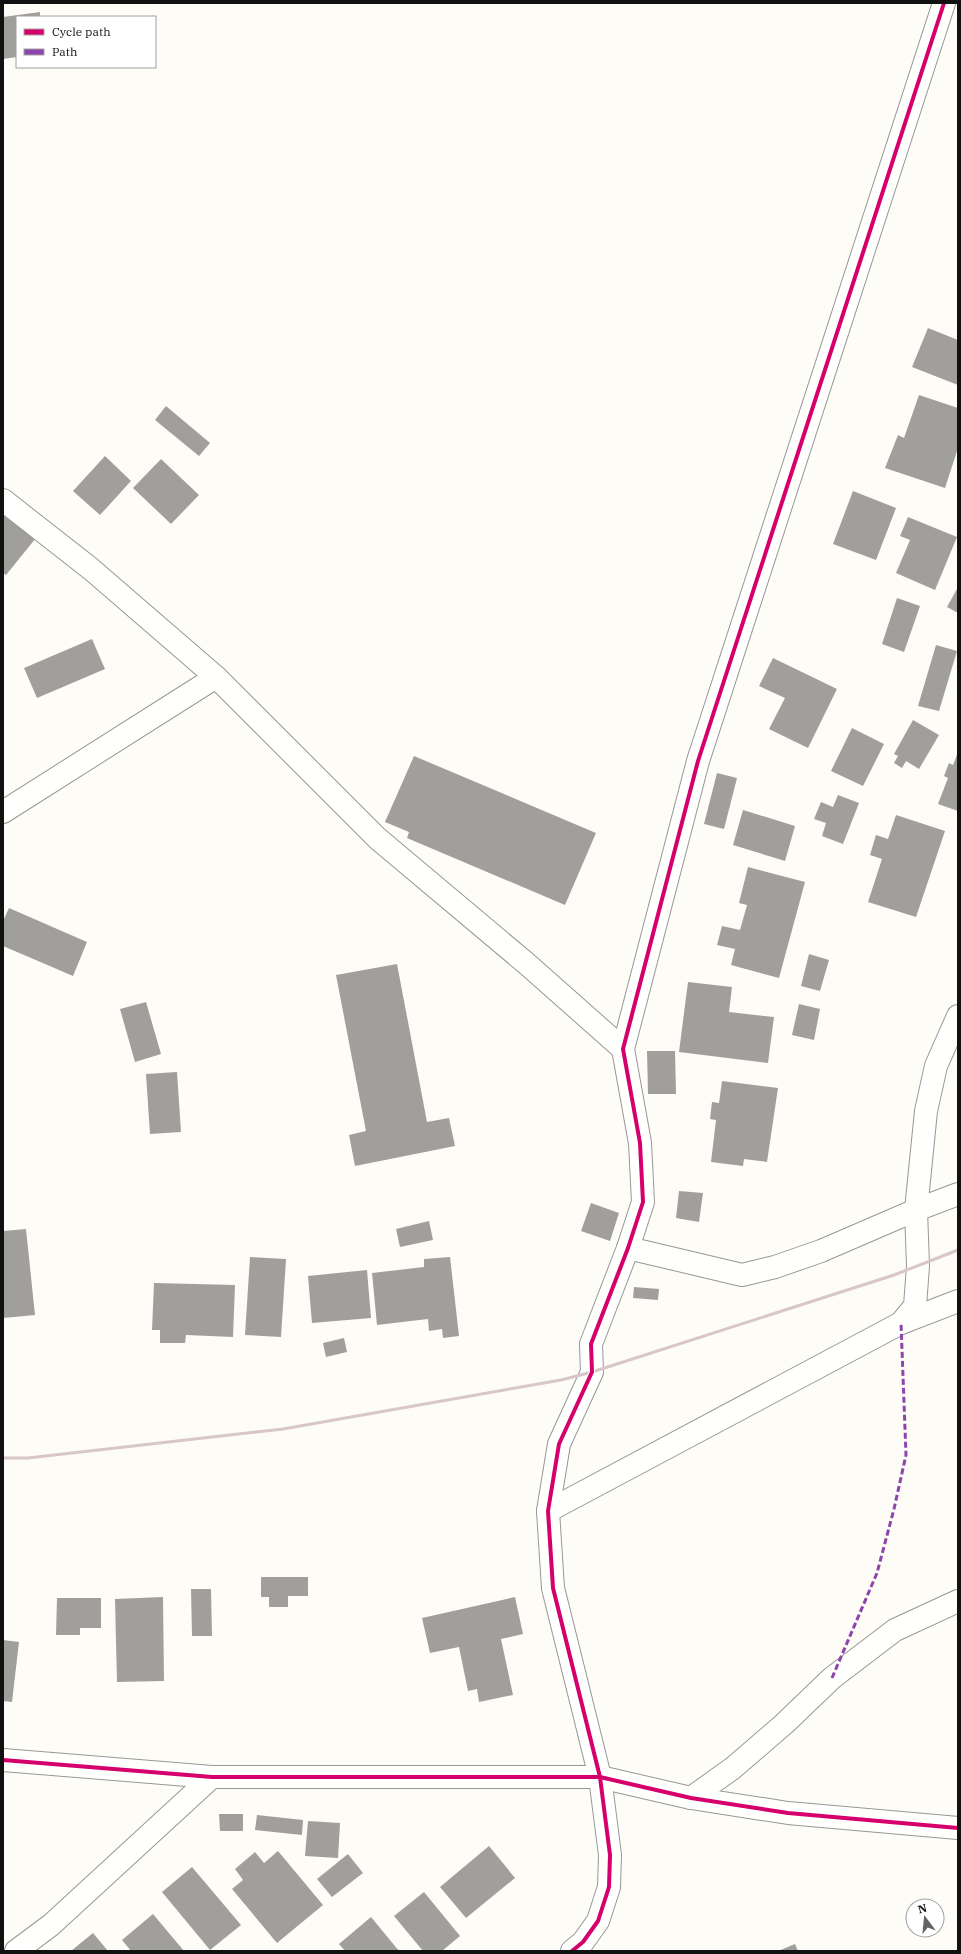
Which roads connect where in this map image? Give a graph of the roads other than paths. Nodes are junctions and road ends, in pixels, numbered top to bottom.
1 (944, 3) edge
2 (3, 500) edge
3 (216, 677) junction
4 (3, 812) edge
5 (958, 1016) edge
6 (623, 1049) junction
7 (958, 1194) edge
8 (916, 1210) junction
9 (628, 1248) junction
10 (958, 1301) edge
11 (901, 1323) junction
12 (548, 1511) junction
13 (958, 1601) edge
14 (3, 1760) edge
15 (212, 1776) junction
16 (600, 1777) junction
17 (691, 1798) junction
18 (958, 1828) edge
19 (580, 1948) edge
20 (16, 1951) edge

1 - 6 street
2 - 3 street
3 - 4 street
3 - 6 street
5 - 8 street
6 - 9 street
7 - 8 street
8 - 9 street
8 - 11 street
9 - 12 street
10 - 11 street
11 - 12 street
12 - 16 street
13 - 17 street
14 - 15 street
15 - 16 street
15 - 20 street
16 - 17 street
16 - 19 street
17 - 18 street

